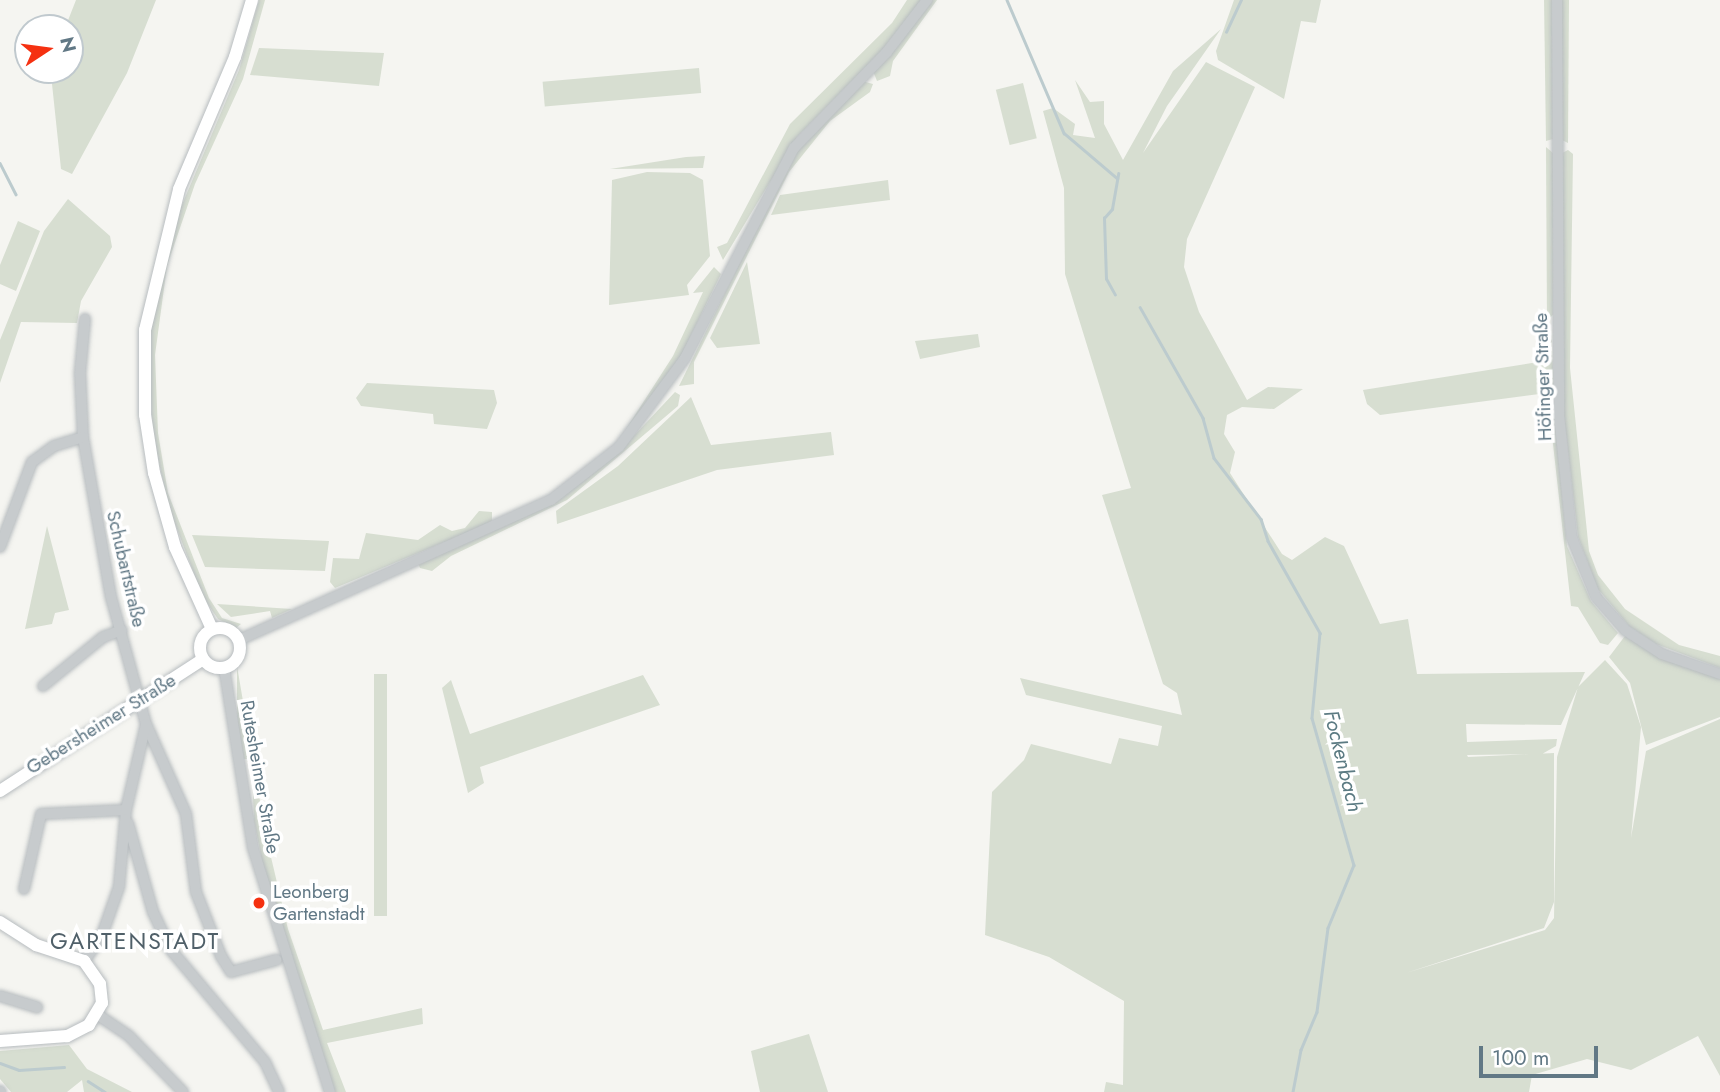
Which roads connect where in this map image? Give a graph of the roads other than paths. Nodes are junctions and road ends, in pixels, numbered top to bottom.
1 (252, 0) edge
2 (927, 0) edge
3 (1558, 0) edge
4 (85, 319) dead end
5 (83, 437) junction
6 (0, 547) edge
7 (121, 629) junction
8 (212, 629) junction
9 (239, 640) junction
10 (203, 659) junction
11 (224, 667) junction
12 (1720, 674) edge
13 (43, 686) dead end
14 (143, 698) junction
15 (146, 724) junction
16 (0, 791) edge
17 (126, 810) junction
18 (128, 823) junction
19 (24, 889) dead end
20 (0, 922) edge
21 (276, 960) dead end
22 (84, 961) junction
23 (0, 996) edge
24 (37, 1007) dead end
25 (98, 1015) junction
26 (0, 1041) edge
27 (183, 1092) edge
28 (279, 1092) edge
29 (330, 1092) edge

1 - 8 main road
2 - 9 street
3 - 12 street, Höfinger Straße
4 - 5 street, Schubartstraße
5 - 6 street
5 - 7 street, Schubartstraße
7 - 13 street
7 - 14 street, Schubartstraße
8 - 9 main road
8 - 10 main road
9 - 11 main road
10 - 11 main road
10 - 14 main road, Gebersheimer Straße
11 - 29 street, Rutesheimer Straße
14 - 15 street, Schubartstraße
14 - 16 main road, Gebersheimer Straße
15 - 17 street
15 - 21 street, Schubartstraße
17 - 18 street
17 - 19 street
18 - 22 street
18 - 28 street
20 - 22 main road
22 - 25 main road
23 - 24 street
25 - 26 main road
25 - 27 street

